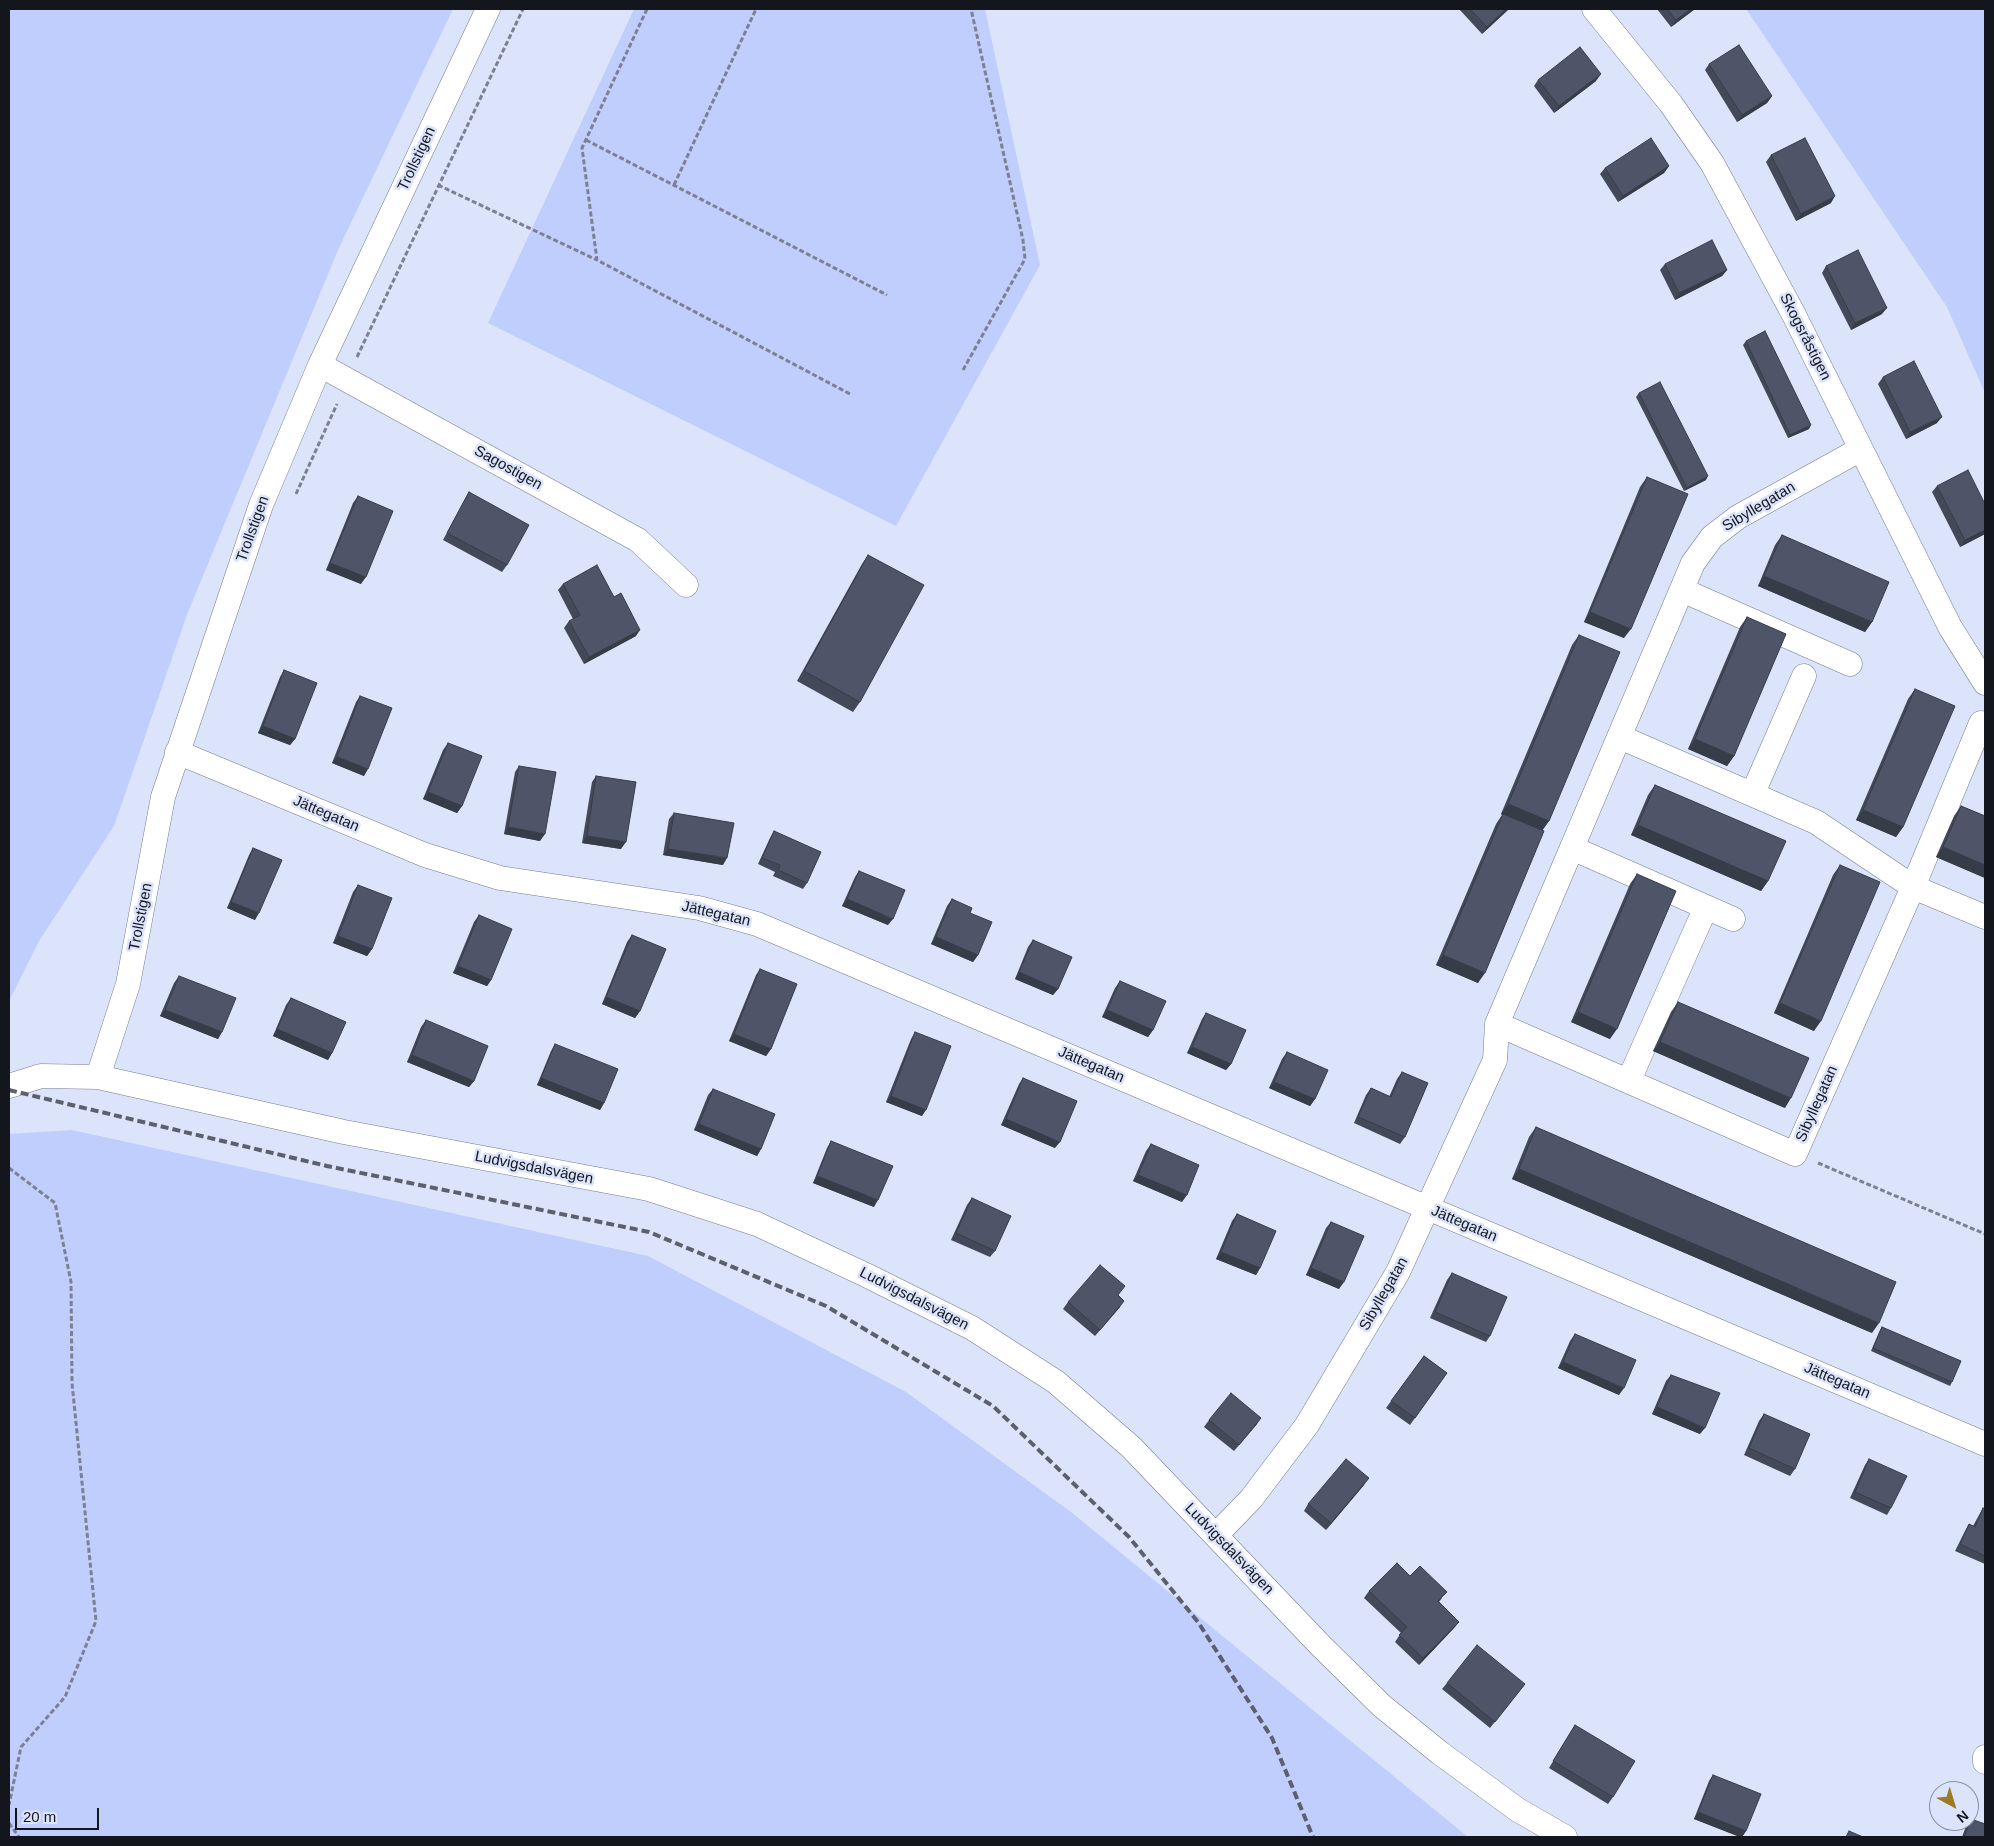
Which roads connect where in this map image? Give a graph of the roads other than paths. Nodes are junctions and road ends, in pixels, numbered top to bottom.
1 (488, 9) edge
2 (1594, 9) edge
3 (320, 365) junction
4 (1861, 449) junction
5 (686, 585) dead end
6 (1682, 590) junction
7 (1850, 664) dead end
8 (1804, 676) dead end
9 (1985, 683) edge
10 (1981, 723) dead end
11 (1620, 737) junction
12 (177, 752) junction
13 (1753, 793) junction
14 (1572, 848) junction
15 (1912, 887) junction
16 (1706, 907) junction
17 (1985, 917) edge
18 (1733, 919) dead end
19 (1497, 1024) junction
20 (98, 1077) junction
21 (1629, 1080) junction
22 (9, 1086) edge
23 (1428, 1208) junction
24 (1985, 1444) edge
25 (1216, 1535) junction
26 (1985, 1757) edge
27 (1985, 1762) edge
28 (1565, 1837) edge

1 - 3 street, Trollstigen
2 - 4 street, Skogsråstigen
3 - 5 street, Sagostigen
3 - 12 street, Trollstigen
4 - 6 street, Sibyllegatan
4 - 9 street, Skogsråstigen
6 - 7 street
6 - 11 street, Sibyllegatan
8 - 13 street
10 - 15 street, Sibyllegatan
11 - 13 street
11 - 14 street, Sibyllegatan
12 - 20 street, Trollstigen
12 - 23 street, Jättegatan
13 - 15 street
14 - 16 street
14 - 19 street, Sibyllegatan
15 - 17 street
15 - 21 street, Sibyllegatan
16 - 18 street
16 - 21 street
19 - 21 street, Sibyllegatan
19 - 23 street, Sibyllegatan
20 - 22 street, Ludvigsdalsvägen
20 - 25 street, Ludvigsdalsvägen
23 - 24 street, Jättegatan
23 - 25 street, Sibyllegatan
25 - 28 street, Ludvigsdalsvägen
26 - 27 street

